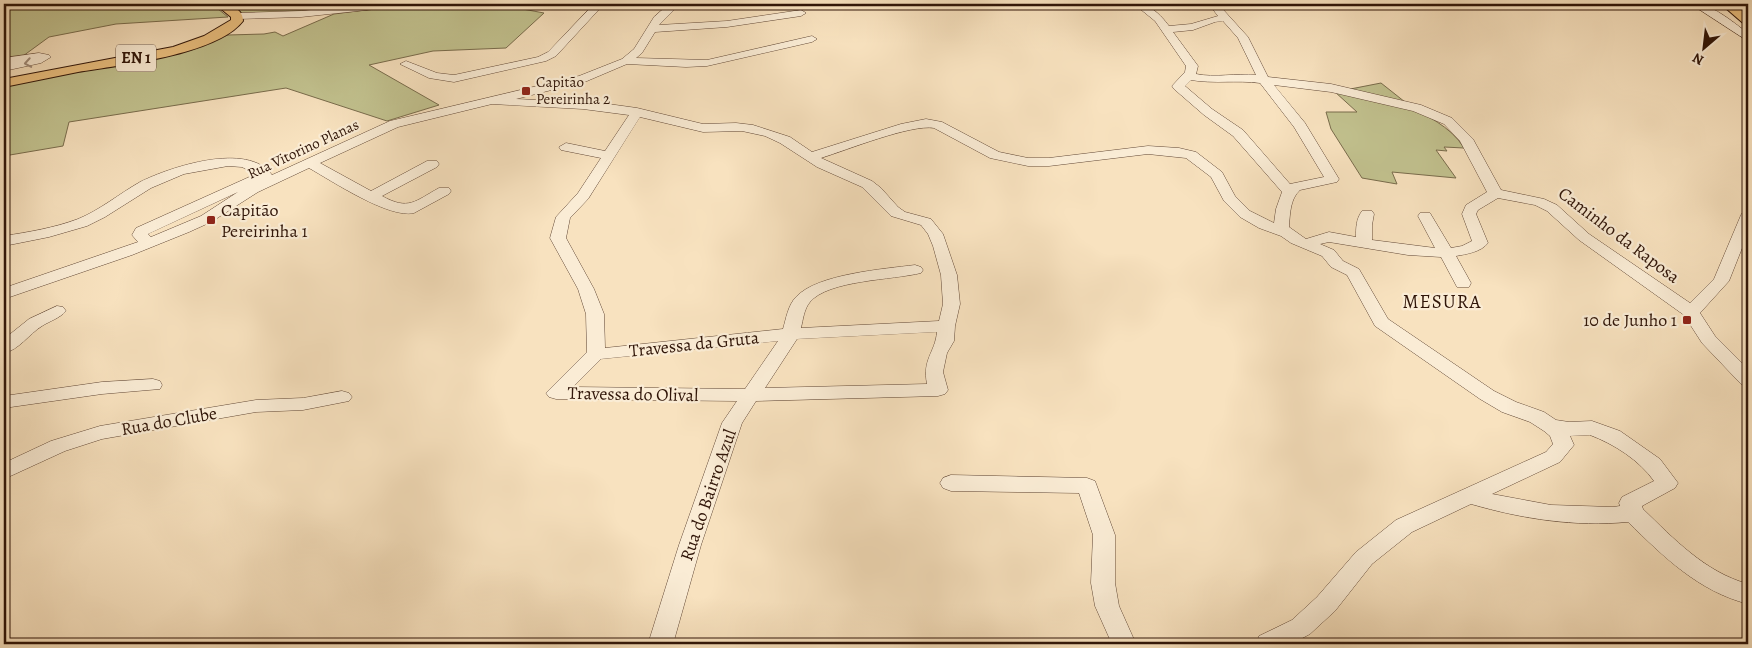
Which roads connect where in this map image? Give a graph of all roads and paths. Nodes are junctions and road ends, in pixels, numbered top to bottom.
1 (221, 4) edge
2 (395, 4) edge
3 (599, 4) edge
4 (676, 4) edge
5 (1139, 4) edge
6 (1696, 4) edge
7 (1728, 4) edge
8 (1739, 4) edge
9 (1216, 7) dead end
10 (1748, 10) edge
11 (801, 13) dead end
12 (237, 18) junction
13 (1226, 18) junction
14 (1748, 20) edge
15 (651, 29) junction
16 (1166, 29) junction
17 (1748, 38) edge
18 (812, 39) dead end
19 (4, 60) edge
20 (626, 61) junction
21 (406, 64) dead end
22 (4, 68) edge
23 (1188, 76) junction
24 (1263, 79) junction
25 (4, 83) edge
26 (493, 101) junction
27 (637, 112) junction
28 (566, 147) dead end
29 (610, 156) junction
30 (810, 157) junction
31 (310, 163) junction
32 (432, 164) dead end
33 (444, 191) dead end
34 (1289, 192) junction
35 (1496, 193) junction
36 (372, 196) junction
37 (1366, 214) dead end
38 (1748, 215) edge
39 (1425, 216) dead end
40 (1284, 232) junction
41 (4, 241) edge
42 (1364, 242) junction
43 (149, 243) junction
44 (1307, 244) junction
45 (1444, 252) junction
46 (915, 270) dead end
47 (1463, 283) dead end
48 (4, 294) edge
49 (57, 312) dead end
50 (1691, 312) junction
51 (946, 326) junction
52 (791, 334) junction
53 (4, 348) edge
54 (590, 358) junction
55 (1748, 380) edge
56 (153, 385) dead end
57 (751, 395) junction
58 (342, 397) dead end
59 (4, 402) edge
60 (1560, 429) junction
61 (4, 472) edge
62 (951, 483) dead end
63 (1472, 496) junction
64 (1633, 513) junction
65 (1748, 594) edge
66 (661, 644) edge
67 (1124, 644) edge
68 (1268, 644) edge

1 - 12 main road
2 - 12 street
3 - 21 street
4 - 15 street
5 - 16 street
6 - 17 street
7 - 14 highway
8 - 10 highway
9 - 13 street
11 - 15 street
12 - 25 main road, EN 1
13 - 16 street
13 - 24 street
15 - 20 street
16 - 23 street
18 - 20 street
19 -> 22 street
20 - 26 street, Rua Vitorino Planas
23 - 24 street
23 - 34 street
24 - 34 street
24 - 35 street
26 - 27 street
26 - 31 street, Rua Vitorino Planas
27 - 29 street
27 - 30 street
28 - 29 street
29 - 54 street
30 - 40 street
30 - 51 street
31 - 36 street
31 - 43 street, Rua Vitorino Planas
32 - 36 street
33 - 36 street
34 - 40 street
35 - 45 street
35 - 50 street, Caminho da Raposa
37 - 42 street
38 - 50 street
39 - 45 street
40 - 44 street
41 - 43 street
42 - 44 street
42 - 45 street
43 - 48 street, Rua Vitorino Planas
44 - 60 street
45 - 47 street
46 - 52 street, Rua do Bairro Azul
49 - 53 street
50 - 55 street
51 - 52 street, Travessa da Gruta
51 - 57 street
52 - 54 street, Travessa da Gruta
52 - 57 street, Rua do Bairro Azul
54 - 57 street, Travessa do Olival
56 - 59 street
57 - 66 street, Rua do Bairro Azul
58 - 61 street, Rua do Clube
60 - 63 street
60 - 64 street
62 - 67 street
63 - 64 street
63 - 68 street
64 - 65 street

